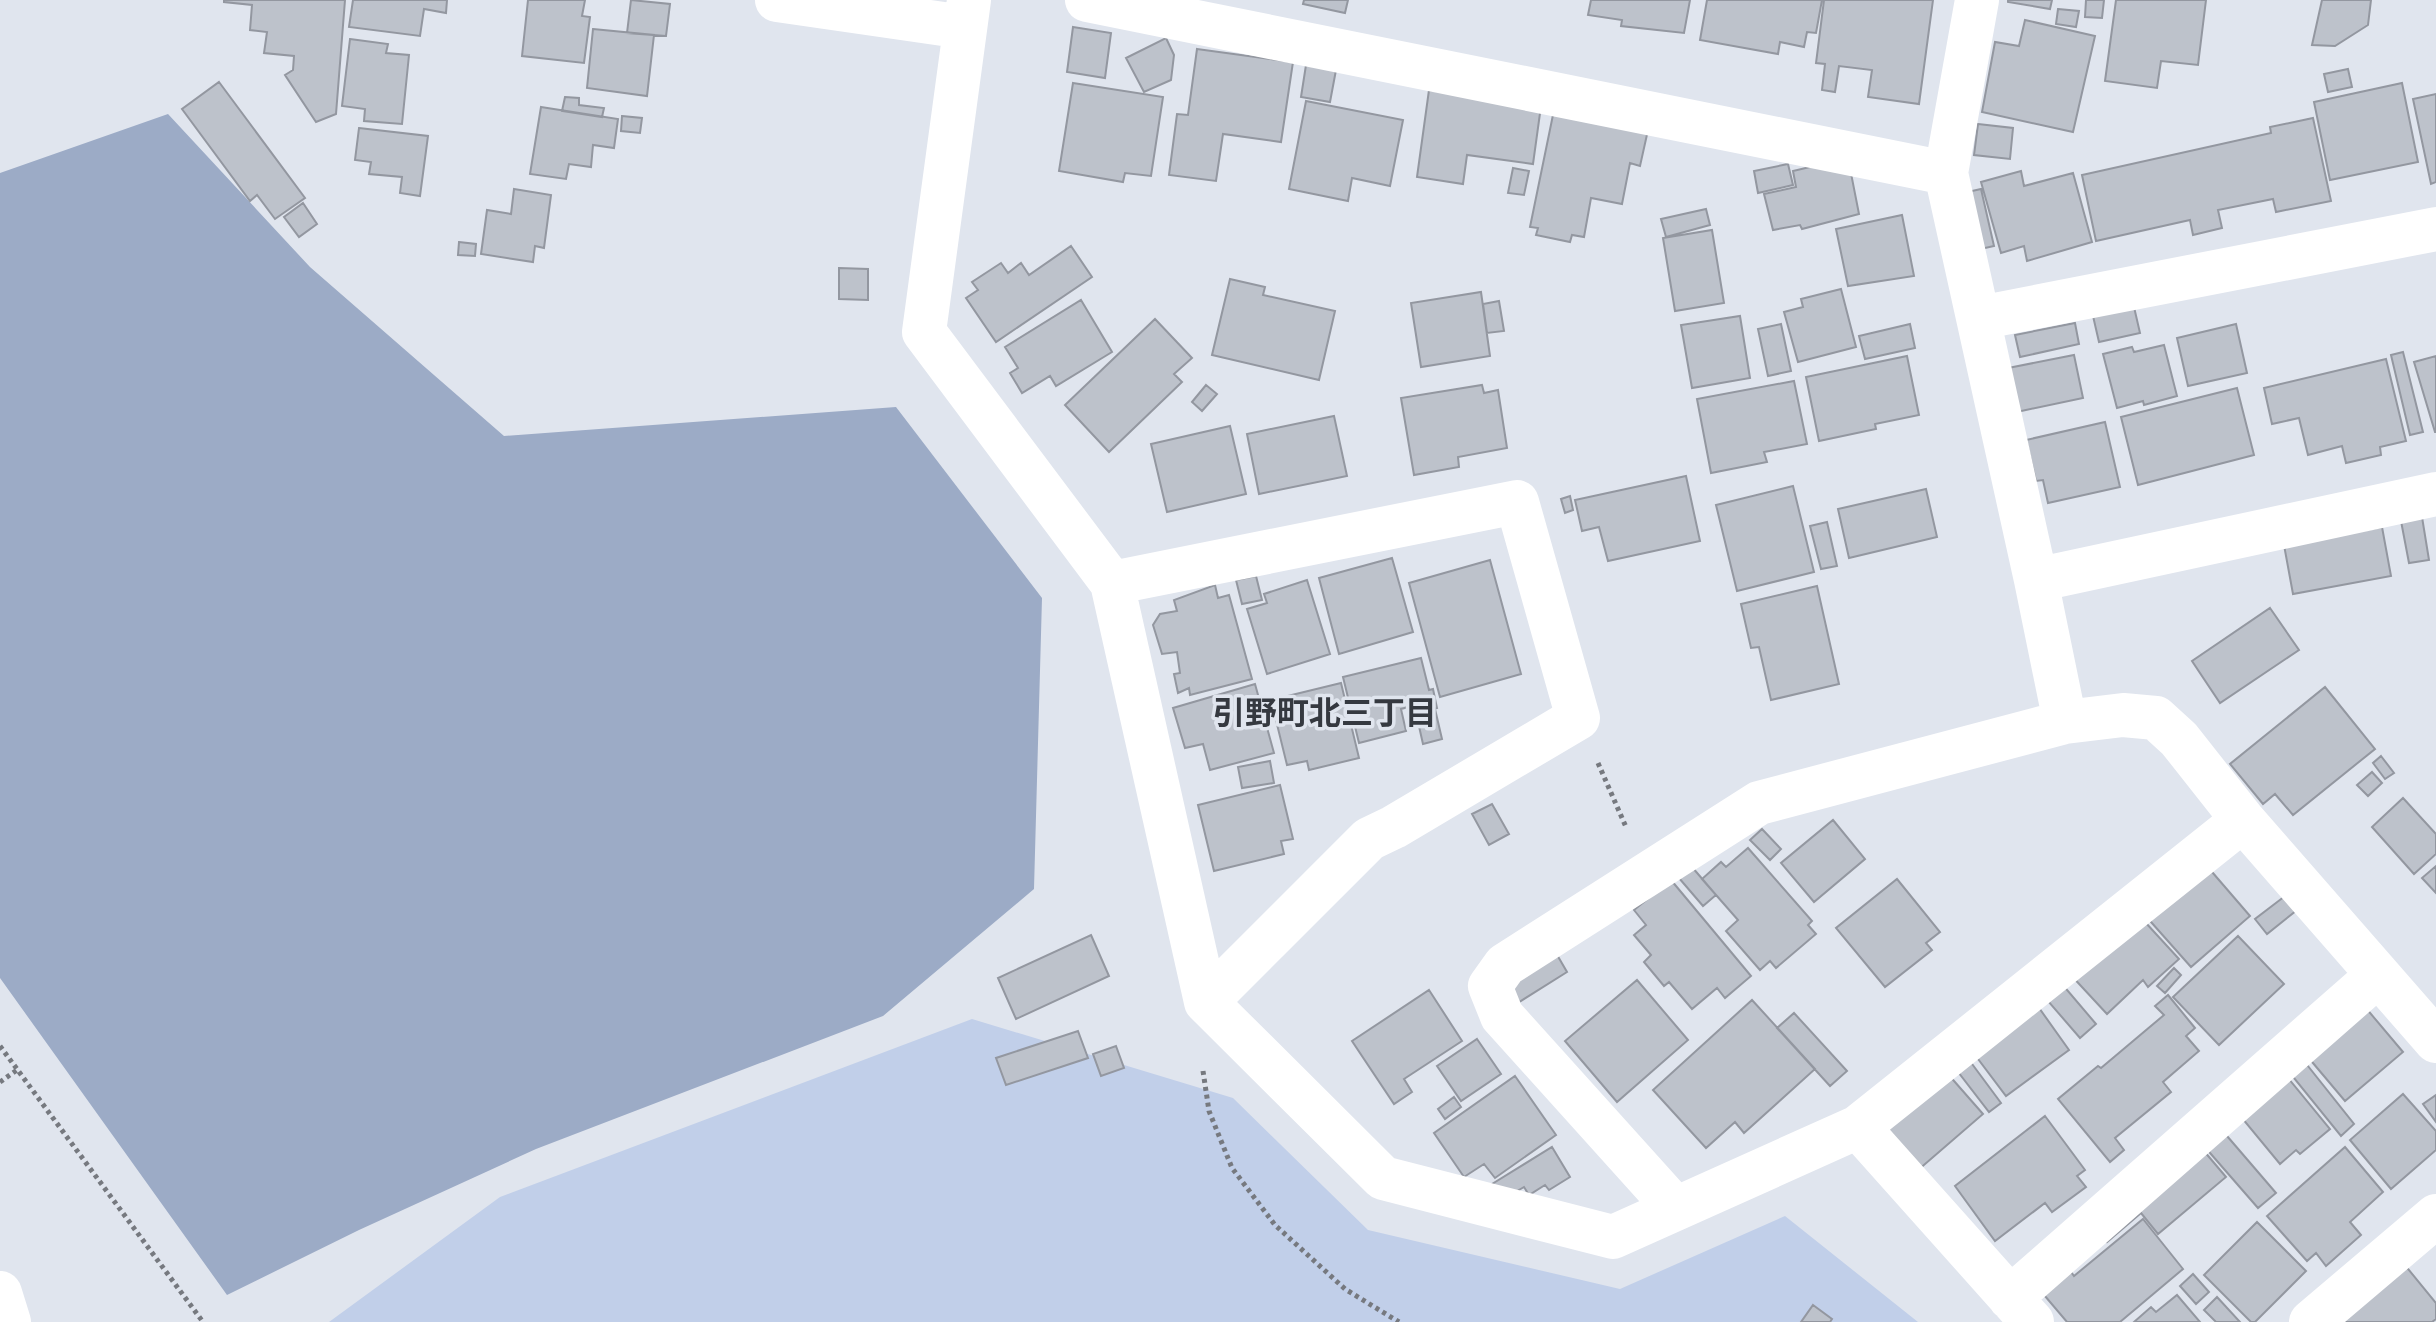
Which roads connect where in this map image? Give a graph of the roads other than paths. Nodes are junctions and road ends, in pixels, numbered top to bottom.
1 (777, 0) edge
2 (1087, 0) edge
3 (1977, 0) edge
4 (967, 13) edge
5 (1946, 173) junction
6 (2436, 229) edge
7 (1979, 318) junction
8 (2436, 494) edge
9 (2036, 580) junction
10 (1112, 583) junction
11 (2065, 722) junction
12 (2243, 820) junction
13 (2378, 975) junction
14 (1206, 1002) junction
15 (2436, 1041) edge
16 (1858, 1127) junction
17 (1675, 1208) junction
18 (2436, 1216) edge
19 (0, 1293) edge
20 (2021, 1310) edge
21 (9, 1322) edge
22 (2311, 1322) edge

1 - 4 street
2 - 5 street
3 - 5 street
4 - 10 street
5 - 7 street
6 - 7 street
7 - 9 street
8 - 9 street
9 - 11 street
10 - 14 street
10 - 14 street
11 - 12 street
11 - 17 street
12 - 13 street
12 - 16 street
13 - 15 street
13 - 20 street
14 - 17 street
16 - 17 street
16 - 20 street
18 - 22 street
19 - 21 street

